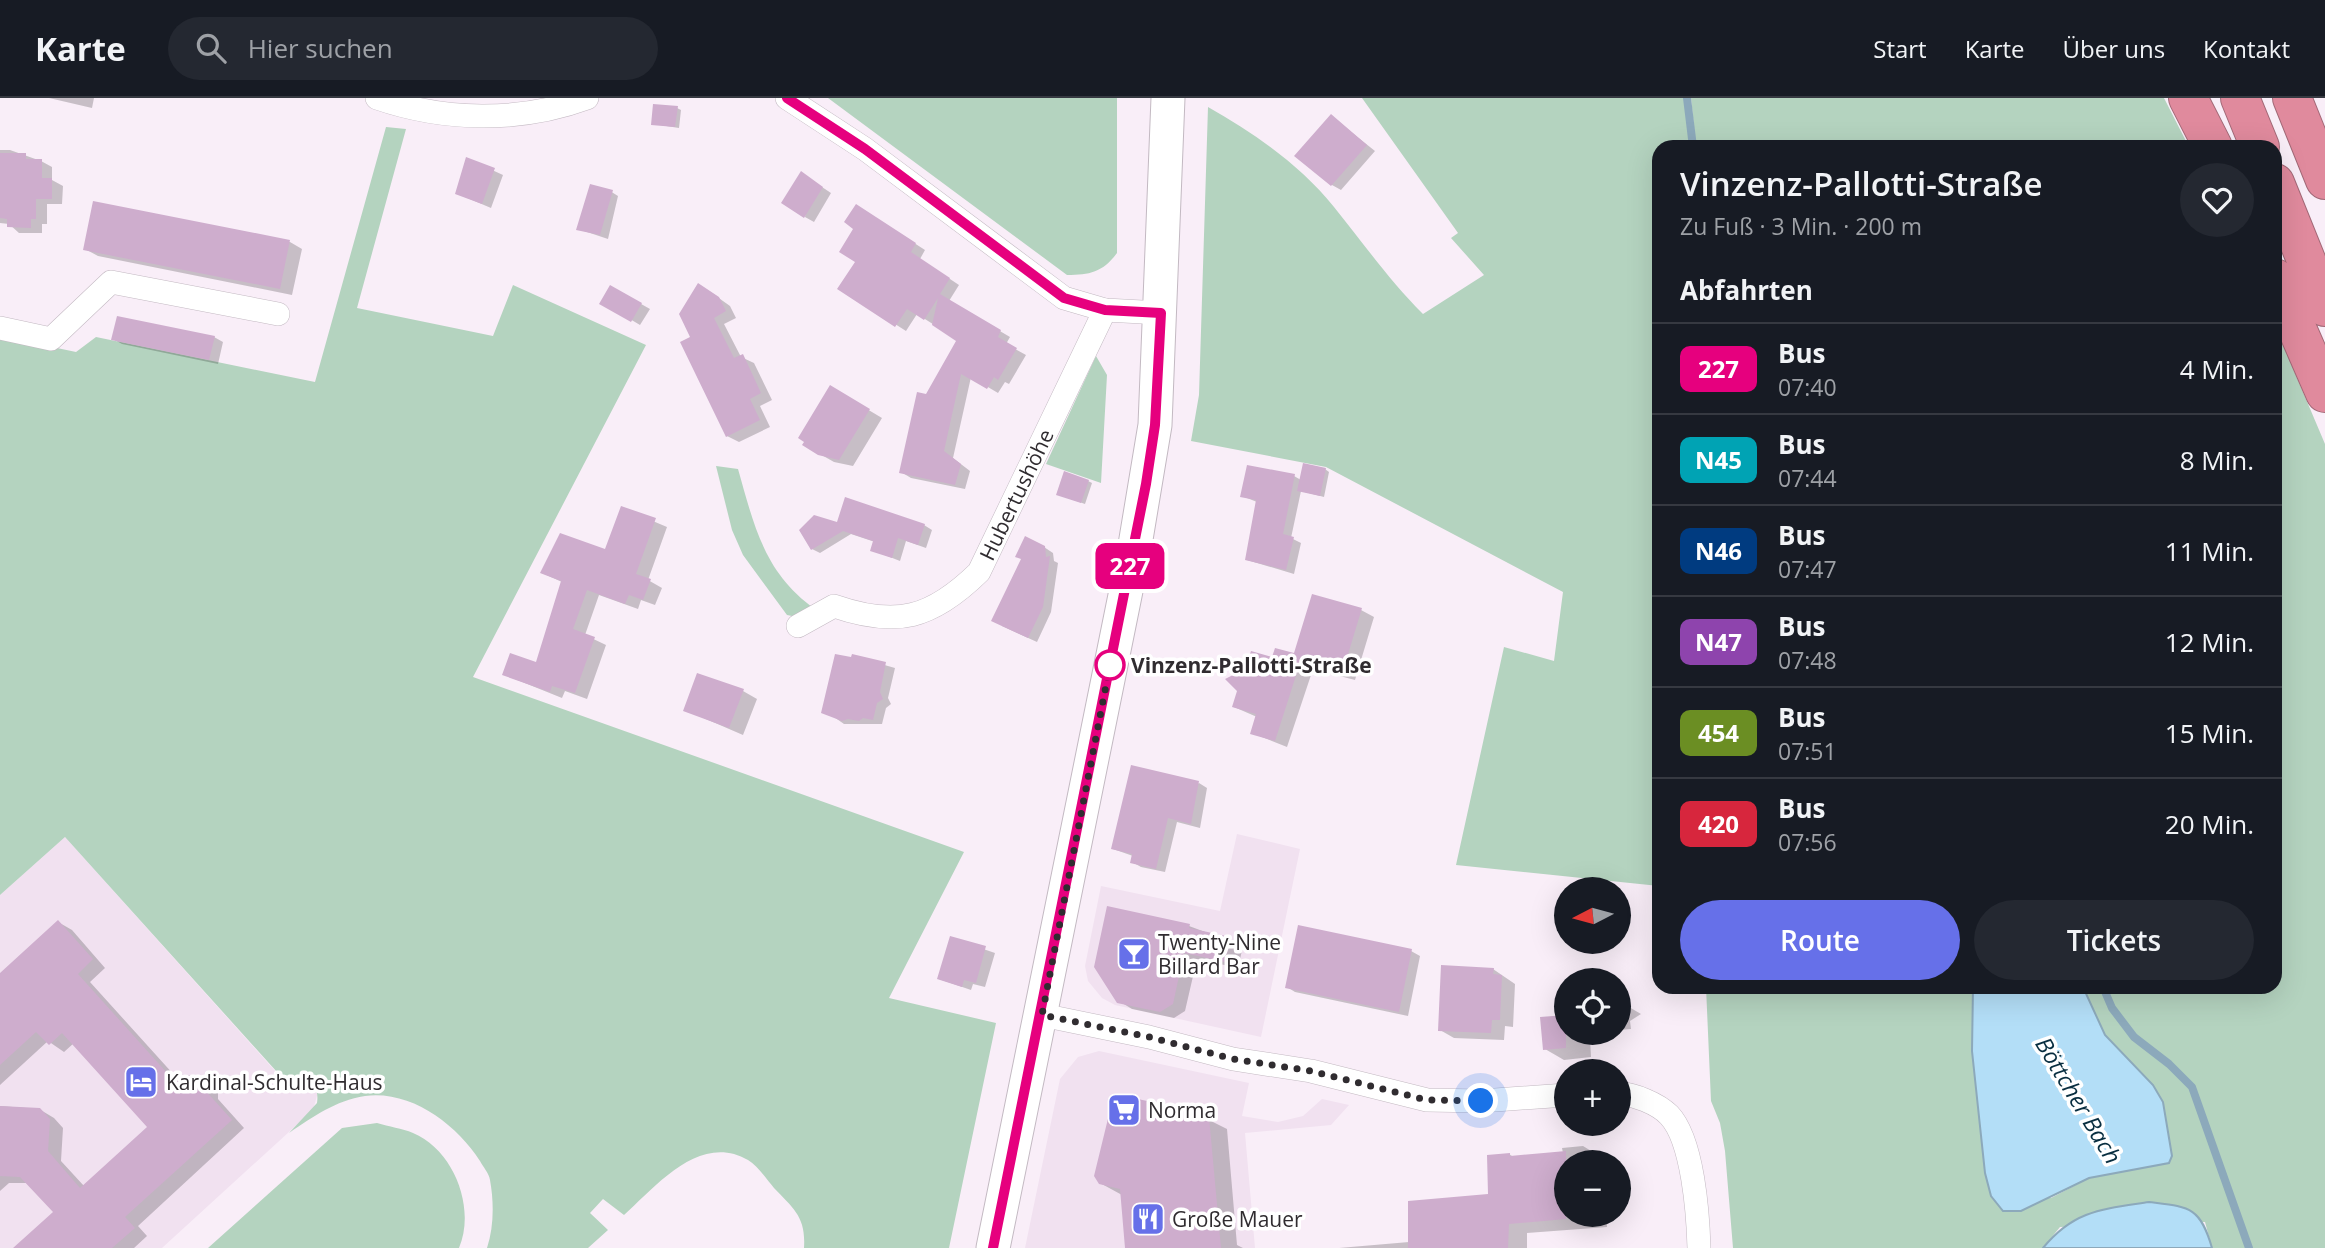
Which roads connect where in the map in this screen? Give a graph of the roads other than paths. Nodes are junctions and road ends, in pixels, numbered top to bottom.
1 (377, 98) edge
2 (586, 98) edge
3 (786, 98) edge
4 (1168, 98) edge
5 (2188, 98) edge
6 (2240, 98) edge
7 (2292, 98) edge
8 (2209, 140) edge
9 (2257, 140) edge
10 (2325, 180) edge
11 (2282, 200) edge
12 (2282, 294) edge
13 (2325, 307) edge
14 (1105, 310) junction
15 (1161, 313) junction
16 (278, 314) dead end
17 (0, 328) edge
18 (2325, 393) edge
19 (798, 626) dead end
20 (1042, 1015) junction
21 (1554, 1096) edge
22 (1631, 1096) edge
23 (993, 1248) edge
24 (1699, 1248) edge

1 - 2 street
3 - 14 street
4 - 15 main road
5 - 8 highway
6 - 9 highway
7 - 10 highway
11 - 13 highway
12 - 18 highway
14 - 15 street
14 - 19 street, Hubertushöhe
15 - 20 main road
16 - 17 street
20 - 21 street
20 - 23 main road
22 - 24 street

